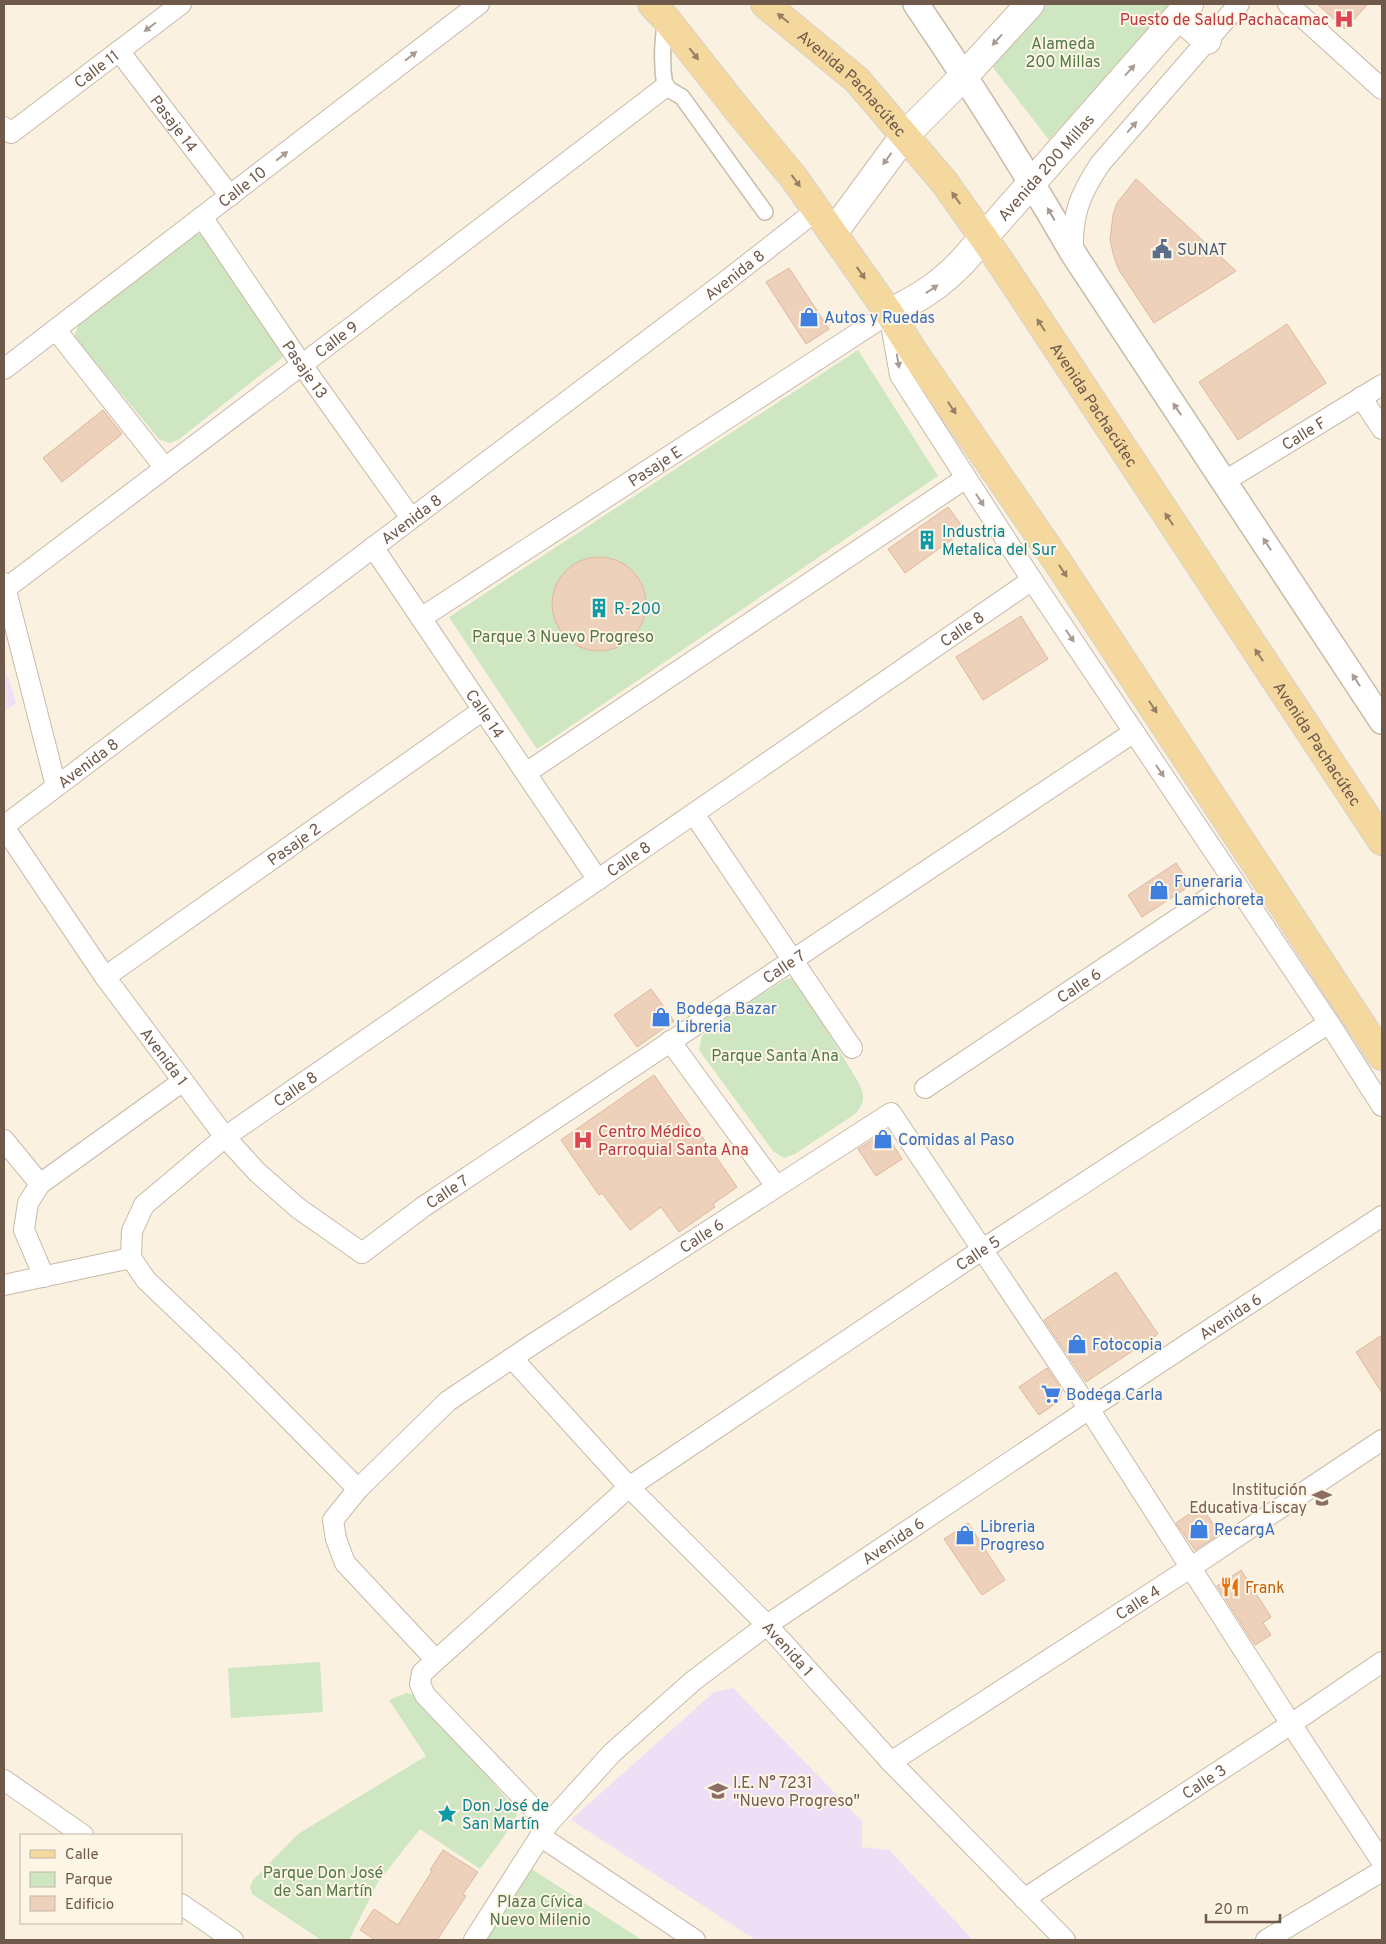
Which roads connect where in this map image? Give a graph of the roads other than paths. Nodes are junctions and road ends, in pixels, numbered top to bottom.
1 (181, 4) edge
2 (479, 4) edge
3 (765, 4) edge
4 (916, 4) edge
5 (1030, 4) edge
6 (1239, 4) edge
7 (1288, 4) edge
8 (1184, 10) edge
9 (659, 11) edge
10 (1207, 40) junction
11 (119, 51) junction
12 (964, 75) junction
13 (665, 87) junction
14 (1382, 89) edge
15 (7, 130) edge
16 (905, 134) junction
17 (1032, 182) junction
18 (230, 196) junction
19 (817, 210) junction
20 (765, 212) dead end
21 (202, 217) junction
22 (833, 233) junction
23 (984, 237) junction
24 (1073, 253) junction
25 (889, 313) junction
26 (56, 330) junction
27 (302, 365) junction
28 (4, 369) edge
29 (1382, 385) edge
30 (1361, 397) junction
31 (1382, 429) edge
32 (165, 468) junction
33 (966, 478) junction
34 (1225, 481) junction
35 (411, 518) junction
36 (373, 547) junction
37 (1032, 580) junction
38 (5, 586) edge
39 (421, 618) junction
40 (483, 710) junction
41 (1382, 721) edge
42 (1134, 732) junction
43 (526, 773) junction
44 (56, 786) junction
45 (694, 814) junction
46 (4, 826) edge
47 (1382, 841) edge
48 (598, 880) junction
49 (1234, 882) junction
50 (792, 960) junction
51 (105, 977) junction
52 (1329, 1023) junction
53 (670, 1041) junction
54 (852, 1048) dead end
55 (1382, 1056) edge
56 (184, 1081) junction
57 (925, 1088) dead end
58 (1382, 1106) edge
59 (225, 1137) junction
60 (4, 1140) edge
61 (40, 1184) junction
62 (776, 1186) junction
63 (1382, 1216) edge
64 (983, 1249) junction
65 (362, 1253) joint
66 (131, 1258) junction
67 (44, 1277) junction
68 (4, 1285) edge
69 (512, 1358) junction
70 (1089, 1409) junction
71 (1382, 1440) edge
72 (629, 1487) junction
73 (358, 1489) junction
74 (1190, 1568) junction
75 (767, 1625) junction
76 (435, 1659) junction
77 (1382, 1662) edge
78 (1291, 1724) junction
79 (891, 1762) junction
80 (4, 1780) edge
81 (544, 1830) junction
82 (82, 1834) edge
83 (1382, 1862) edge
84 (1382, 1871) edge
85 (1024, 1899) junction
86 (182, 1905) edge
87 (233, 1940) edge
88 (474, 1940) edge
89 (694, 1940) edge
90 (1065, 1940) edge
91 (1266, 1940) edge

1 -> 11 street, Calle 11
18 -> 2 street, Calle 10
16 -> 3 main road, Avenida Pachacútec
4 - 12 street
5 -> 12 main road
6 - 10 street
7 - 14 street
8 - 10 main road
17 -> 8 main road, Avenida 200 Millas
9 - 13 street
9 -> 19 main road
24 -> 10 street
11 - 15 street, Calle 11
11 - 18 street, Pasaje 14
12 - 16 main road
12 - 17 street
13 - 20 street
13 - 27 street, Calle 9
16 -> 22 main road
23 -> 16 main road, Avenida Pachacútec
17 - 23 main road, Avenida 200 Millas
24 -> 17 street
18 - 21 street, Calle 10
19 - 22 main road
19 - 35 street, Avenida 8
21 - 26 street, Calle 10
21 - 27 street, Pasaje 13
22 -> 25 main road
25 -> 23 main road, Avenida 200 Millas
47 -> 23 main road, Avenida Pachacútec
34 -> 24 street
25 -> 33 street
25 - 39 street, Pasaje E
25 -> 55 main road
26 - 28 street, Calle 10
26 - 32 street
27 - 32 street, Calle 9
27 - 35 street, Pasaje 13
29 - 30 street, Calle F
30 - 31 street
30 - 34 street, Calle F
32 - 38 street, Calle 9
33 -> 37 street
33 - 43 street
41 -> 34 street
35 - 36 street, Avenida 8
36 - 39 street, Calle 14
36 - 44 street, Avenida 8
37 -> 42 street
37 - 45 street, Calle 8
38 - 44 street
39 - 40 street, Calle 14
40 - 43 street, Calle 14
40 - 51 street, Pasaje 2
42 -> 49 street
42 - 50 street, Calle 7
43 - 48 street, Calle 14
44 - 46 street, Avenida 8
45 - 48 street, Calle 8
45 - 50 street
46 - 51 street, Avenida 1
48 - 59 street, Calle 8
49 - 52 street
49 - 57 street, Calle 6
50 - 53 street, Calle 7
50 - 54 street
51 - 56 street, Avenida 1
52 - 58 street
52 - 64 street, Calle 5
53 - 62 street
53 - 65 street, Calle 7
56 - 59 street, Avenida 1
56 - 61 street
59 - 65 street, Avenida 1
59 - 66 street, Calle 8
60 - 61 street
61 - 67 street
62 - 64 street, Calle 6
62 - 69 street, Calle 6
63 - 70 street, Avenida 6
64 - 70 street
64 - 72 street, Calle 5
66 - 67 street
66 - 73 street
67 - 68 street
69 - 72 street, Avenida 1
69 - 73 street, Calle 6
70 - 74 street
70 - 75 street, Avenida 6
71 - 74 street, Calle 4
72 - 75 street, Avenida 1
72 - 76 street, Calle 5
73 - 76 street, Calle 6
74 - 78 street
74 - 79 street, Calle 4
75 - 79 street, Avenida 1
75 - 81 street, Avenida 6
76 - 81 street, Calle 5
77 - 78 street, Calle 3
78 - 83 street
78 - 85 street, Calle 3
79 - 85 street, Avenida 1
80 - 82 street
81 - 88 street, Avenida 6
81 - 89 street
84 - 91 street
85 - 90 street, Avenida 1
86 - 87 street

